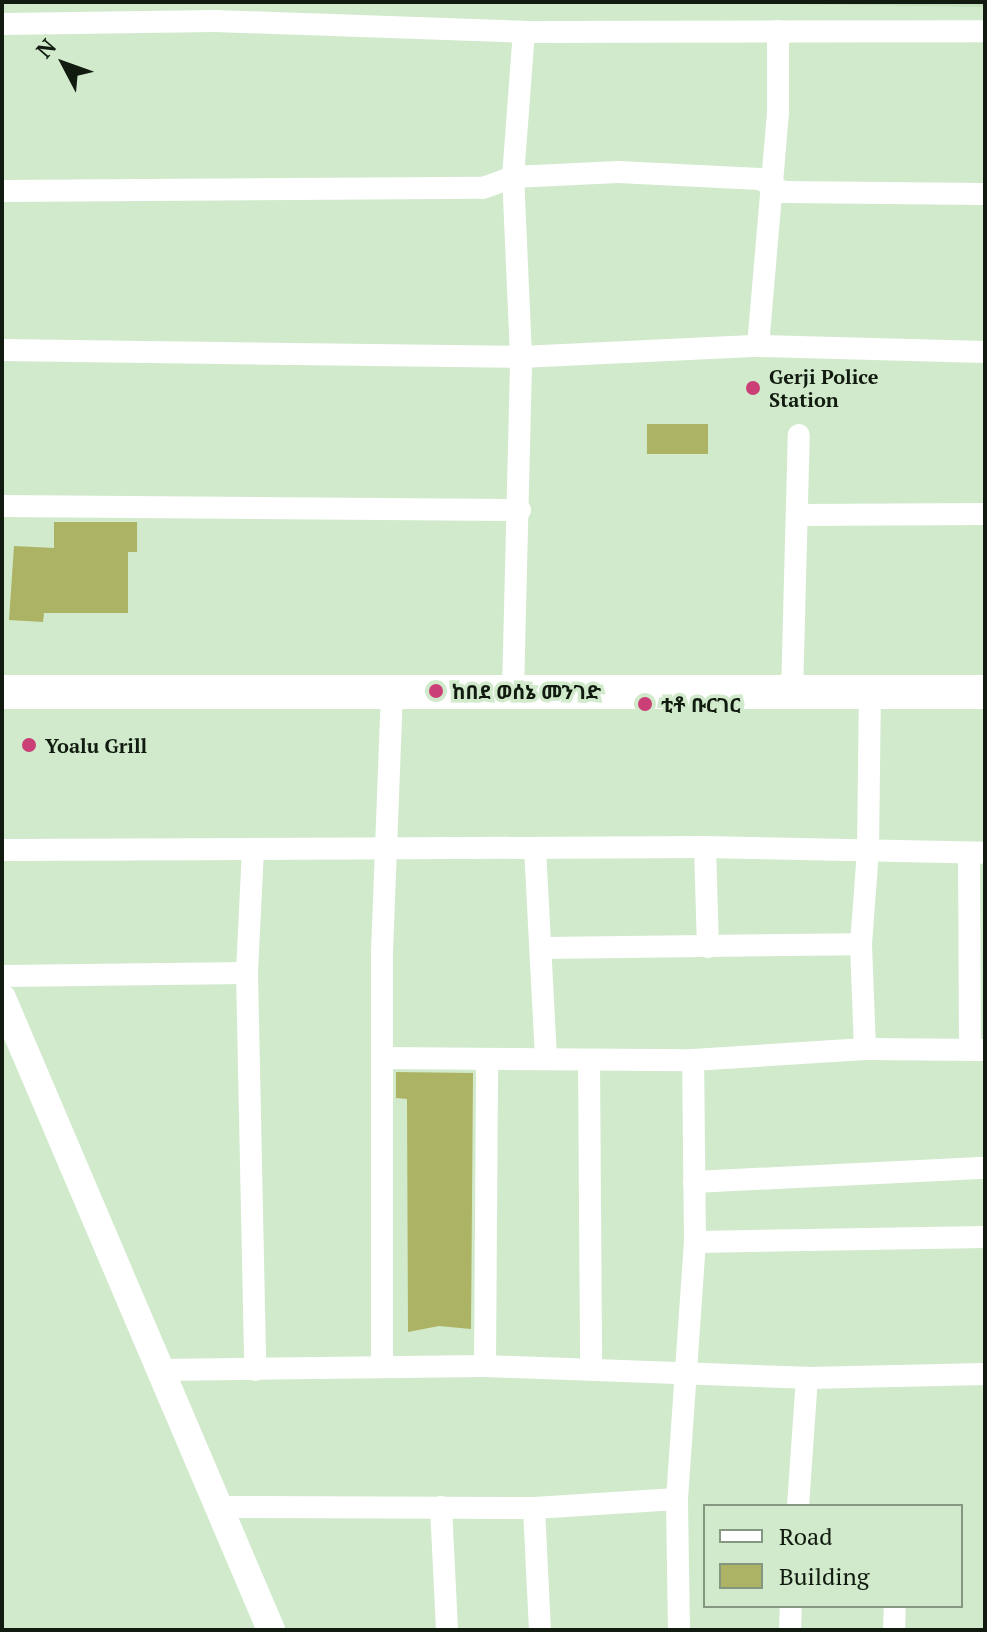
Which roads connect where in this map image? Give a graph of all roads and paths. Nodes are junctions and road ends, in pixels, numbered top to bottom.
1 (2, 24) edge
2 (778, 31) junction
3 (985, 31) edge
4 (524, 32) junction
5 (513, 177) junction
6 (770, 187) junction
7 (2, 191) edge
8 (985, 194) edge
9 (758, 346) junction
10 (2, 350) edge
11 (985, 352) edge
12 (521, 357) junction
13 (799, 435) dead end
14 (2, 506) edge
15 (520, 510) junction
16 (985, 514) edge
17 (798, 515) junction
18 (2, 692) edge
19 (392, 692) junction
20 (513, 692) junction
21 (985, 692) edge
22 (870, 693) junction
23 (792, 694) junction
24 (705, 847) junction
25 (535, 848) junction
26 (253, 849) junction
27 (384, 849) junction
28 (2, 850) edge
29 (868, 850) junction
30 (977, 853) edge
31 (861, 944) junction
32 (708, 947) junction
33 (544, 948) junction
34 (247, 973) junction
35 (2, 976) edge
36 (2, 998) edge
37 (865, 1049) junction
38 (977, 1050) edge
39 (382, 1058) junction
40 (546, 1058) junction
41 (487, 1060) junction
42 (589, 1060) junction
43 (693, 1060) junction
44 (985, 1168) edge
45 (694, 1182) junction
46 (985, 1237) edge
47 (695, 1242) junction
48 (485, 1366) junction
49 (382, 1367) junction
50 (591, 1369) junction
51 (161, 1370) junction
52 (255, 1370) junction
53 (985, 1374) edge
54 (683, 1375) junction
55 (807, 1378) junction
56 (677, 1499) junction
57 (798, 1504) edge
58 (222, 1507) junction
59 (441, 1507) junction
60 (534, 1508) junction
61 (791, 1608) edge
62 (895, 1608) edge
63 (271, 1630) edge
64 (447, 1630) edge
65 (540, 1630) edge
66 (679, 1630) edge
67 (790, 1630) edge
68 (894, 1630) edge

1 - 4 street
2 - 3 street
2 - 4 street
2 - 6 street
4 - 5 street
5 - 6 street
5 - 7 street
5 - 12 street
6 - 8 street
6 - 9 street
9 - 11 street
9 - 12 street
10 - 12 street
12 - 15 street
13 - 17 street
14 - 15 street
15 - 20 street
16 - 17 street
17 - 23 street
18 - 19 main road
19 - 20 main road
19 - 27 street
20 - 23 main road
21 - 22 main road
22 - 23 main road
22 - 29 street
24 - 25 street
24 - 29 street
24 - 32 street
25 - 27 street
25 - 33 street
26 - 27 street
26 - 28 street
26 - 34 street
27 - 39 street
29 - 30 street
29 - 31 street
30 - 38 street
31 - 32 street
31 - 37 street
32 - 33 street
33 - 40 street
34 - 35 street
34 - 52 street
36 - 51 street
37 - 38 street
37 - 43 street
39 - 41 street
39 - 49 street
40 - 41 street
40 - 42 street
41 - 48 street
42 - 43 street
42 - 50 street
43 - 45 street
44 - 45 street
45 - 47 street
46 - 47 street
47 - 54 street
48 - 49 street
48 - 50 street
49 - 52 street
50 - 54 street
51 - 52 street
51 - 58 street
53 - 55 street
54 - 55 street
54 - 56 street
55 - 57 street
56 - 60 street
56 - 66 street
58 - 59 street
58 - 63 street
59 - 60 street
59 - 64 street
60 - 65 street
61 - 67 street
62 - 68 street

